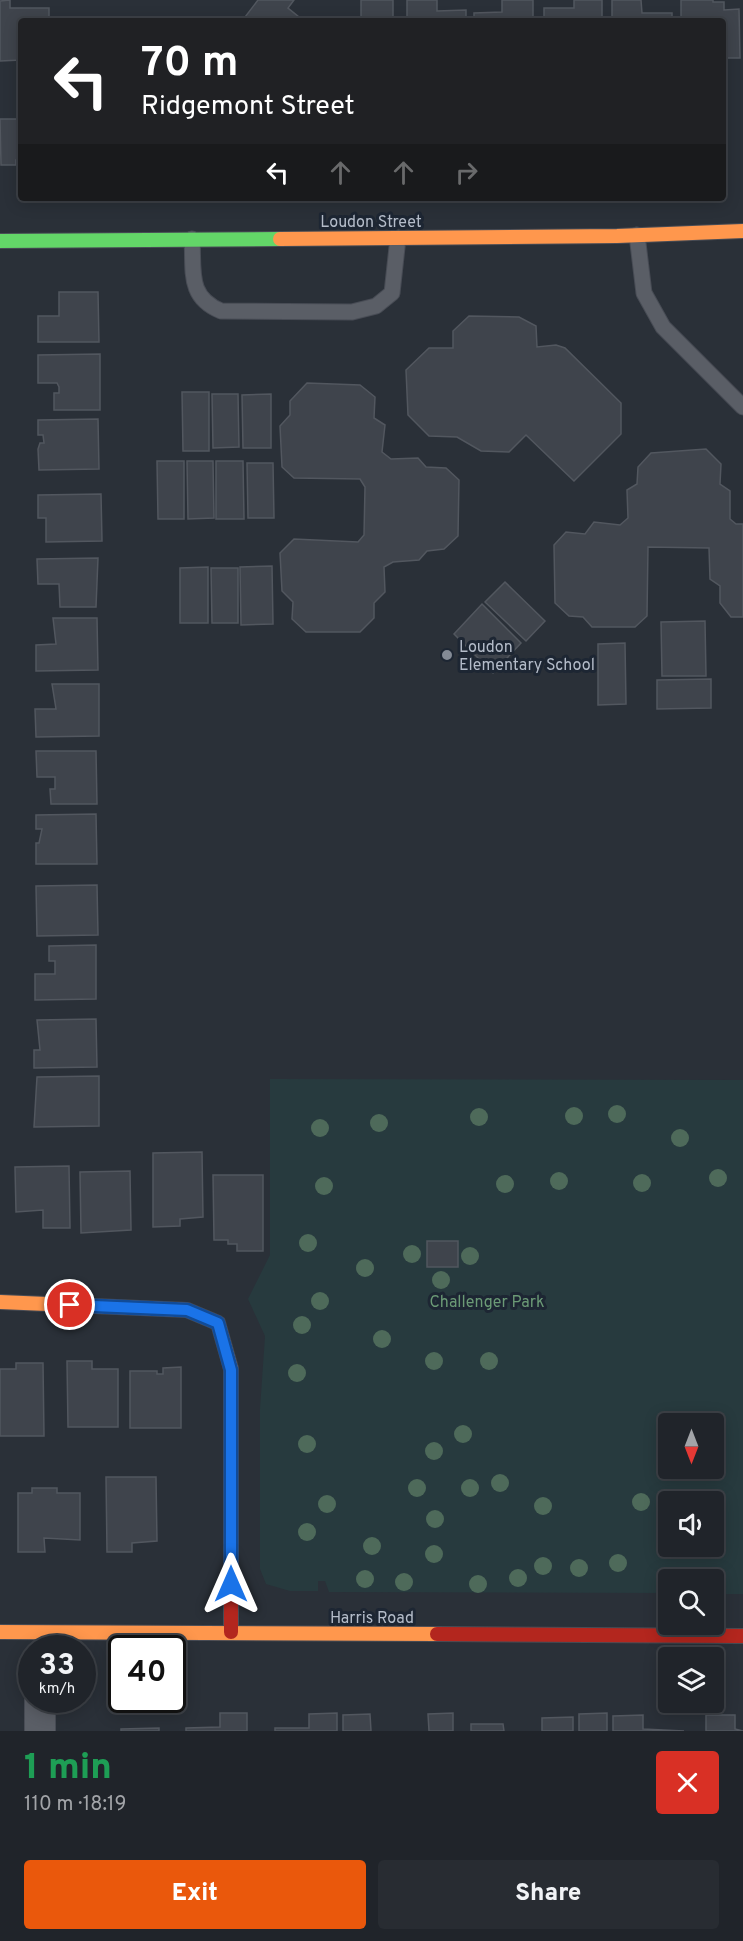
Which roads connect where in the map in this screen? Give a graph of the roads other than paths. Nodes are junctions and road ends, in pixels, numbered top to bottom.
1 (743, 231) edge
2 (637, 235) junction
3 (398, 237) junction
4 (192, 239) junction
5 (0, 241) edge
6 (743, 407) edge
7 (0, 1302) edge
8 (0, 1632) edge
9 (231, 1632) junction
10 (18, 1636) edge
11 (743, 1636) edge
12 (96, 1638) edge
13 (40, 1713) edge
14 (40, 1731) edge

1 - 2 street, Loudon Street
2 - 3 street, Loudon Street
2 - 6 lane
3 - 4 street, Loudon Street
3 - 4 lane
4 - 5 street, Loudon Street
7 - 9 street
8 - 10 street, Harris Road
9 - 11 street, Harris Road
9 - 12 street, Harris Road
13 - 14 street

